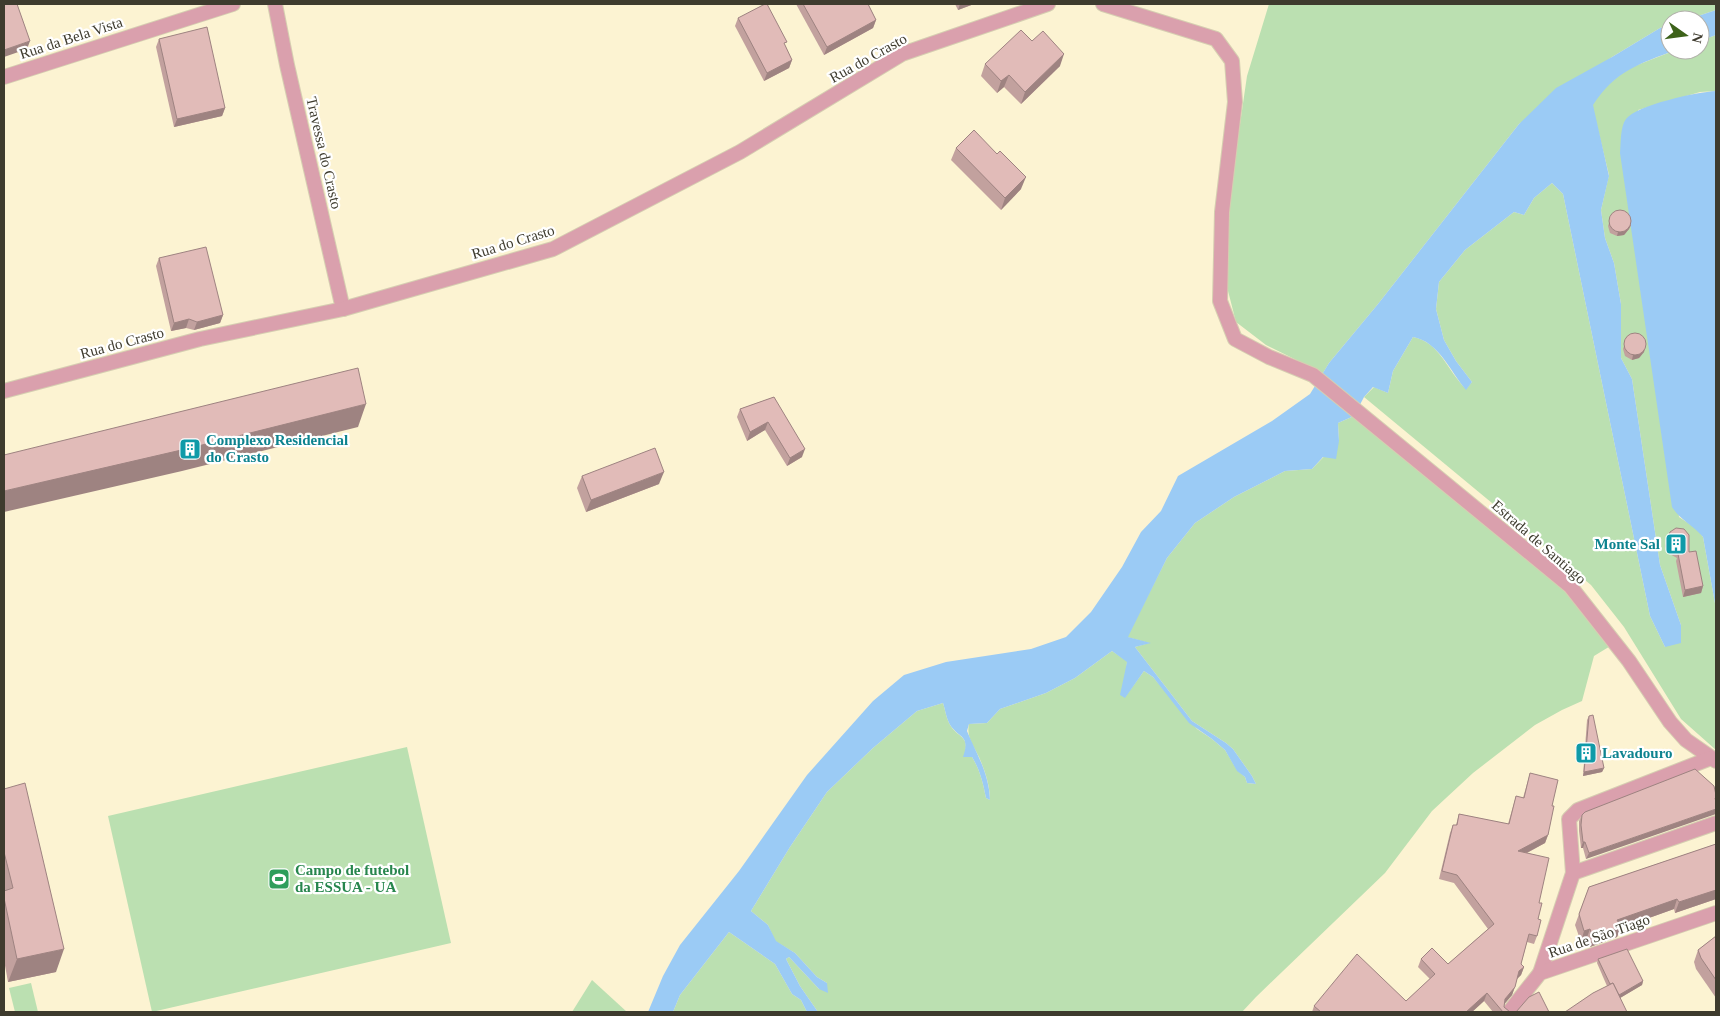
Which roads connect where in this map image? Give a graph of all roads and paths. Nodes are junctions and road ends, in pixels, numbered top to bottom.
1 (233, 4) edge
2 (275, 4) edge
3 (1048, 4) edge
4 (1103, 4) edge
5 (4, 77) edge
6 (343, 309) junction
7 (4, 391) edge
8 (1714, 760) edge
9 (1716, 823) edge
10 (1573, 873) junction
11 (1716, 913) edge
12 (1540, 973) junction
13 (1509, 1012) edge

1 - 5 street, Rua da Bela Vista
2 - 6 street, Travessa do Crasto
3 - 6 street, Rua do Crasto
4 - 8 street, Estrada de Santiago
6 - 7 street, Rua do Crasto
8 - 10 street
9 - 10 street
10 - 12 street
11 - 12 street, Rua de São Tiago
12 - 13 street, Rua de São Tiago

